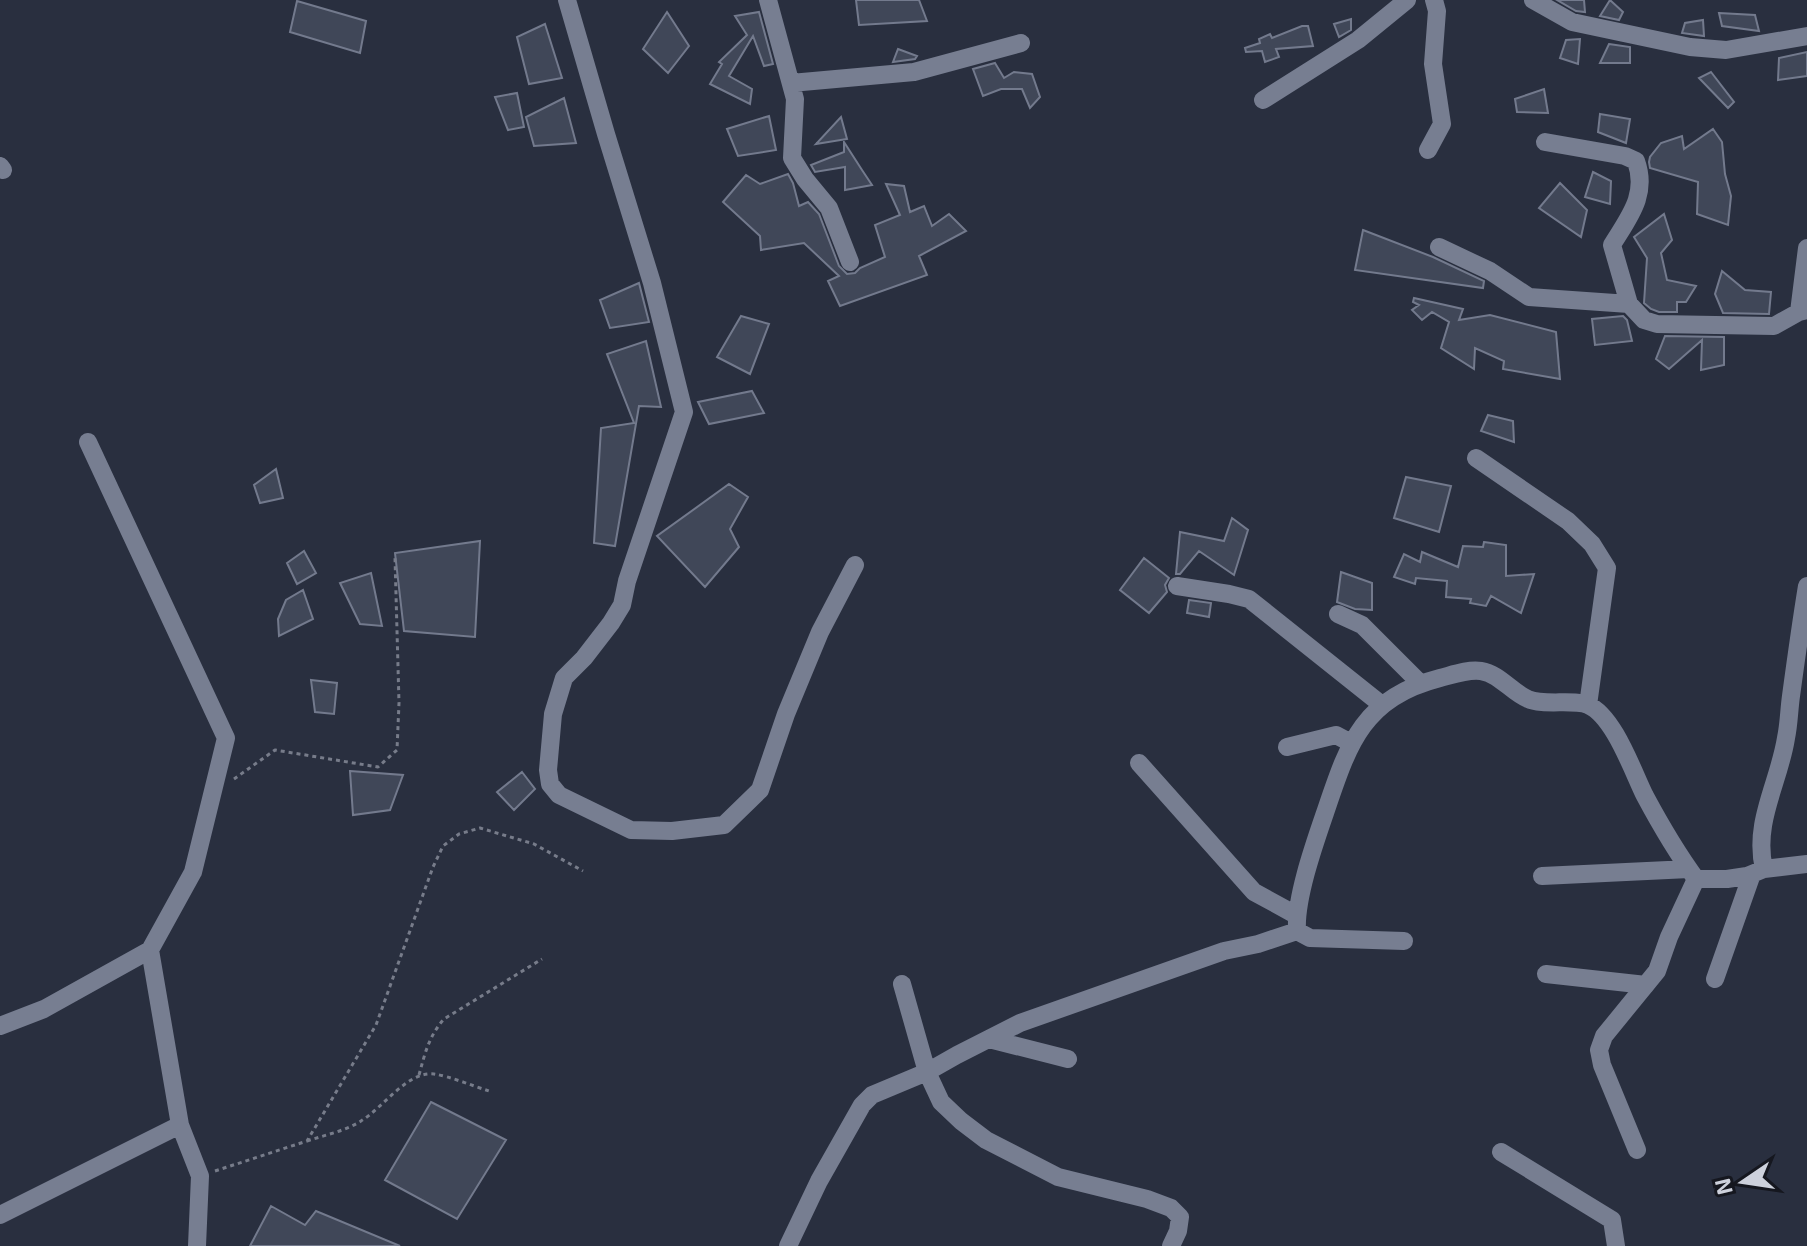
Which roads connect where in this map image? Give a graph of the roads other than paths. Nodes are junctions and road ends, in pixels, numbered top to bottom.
1 (567, 0) edge
2 (768, 0) edge
3 (1407, 0) edge
4 (1434, 0) edge
5 (1533, 0) edge
6 (1807, 36) edge
7 (1021, 43) dead end
8 (791, 83) junction
9 (1263, 100) dead end
10 (1545, 142) dead end
11 (1428, 150) dead end
12 (1439, 247) dead end
13 (1807, 248) edge
14 (850, 262) dead end
15 (1629, 304) junction
16 (1803, 311) edge
17 (88, 442) dead end
18 (1476, 458) dead end
19 (855, 565) dead end
20 (1177, 586) dead end
21 (1807, 586) edge
22 (1338, 614) dead end
23 (1420, 683) junction
24 (1382, 705) junction
25 (1588, 705) junction
26 (1351, 743) junction
27 (1287, 747) dead end
28 (1139, 763) dead end
29 (1807, 864) edge
30 (1758, 872) junction
31 (1692, 874) junction
32 (1542, 876) dead end
33 (1296, 923) junction
34 (1404, 941) dead end
35 (150, 950) junction
36 (1546, 974) dead end
37 (1715, 979) dead end
38 (902, 984) dead end
39 (1646, 985) junction
40 (0, 1026) edge
41 (989, 1039) junction
42 (1068, 1059) dead end
43 (927, 1072) junction
44 (180, 1125) junction
45 (1637, 1150) dead end
46 (1501, 1152) dead end
47 (0, 1215) edge
48 (197, 1246) edge
49 (788, 1246) edge
50 (1171, 1246) edge
51 (1616, 1246) edge

1 - 19 street
2 - 8 street
3 - 9 street
4 - 11 street
5 - 6 street
7 - 8 street
8 - 14 street
10 - 15 street
12 - 15 street
13 - 16 street
15 - 16 street
17 - 35 street
18 - 25 street
20 - 24 street
21 - 30 street
22 - 23 street
23 - 24 street
23 - 25 street
24 - 26 street
25 - 31 street
26 - 27 street
26 - 33 street
28 - 33 street
29 - 30 street
30 - 31 street
30 - 37 street
31 - 32 street
31 - 39 street
33 - 34 street
33 - 41 street
35 - 40 street
35 - 44 street
36 - 39 street
38 - 43 street
39 - 45 street
41 - 42 street
41 - 43 street
43 - 49 street
43 - 50 street
44 - 47 street
44 - 48 street
46 - 51 street

